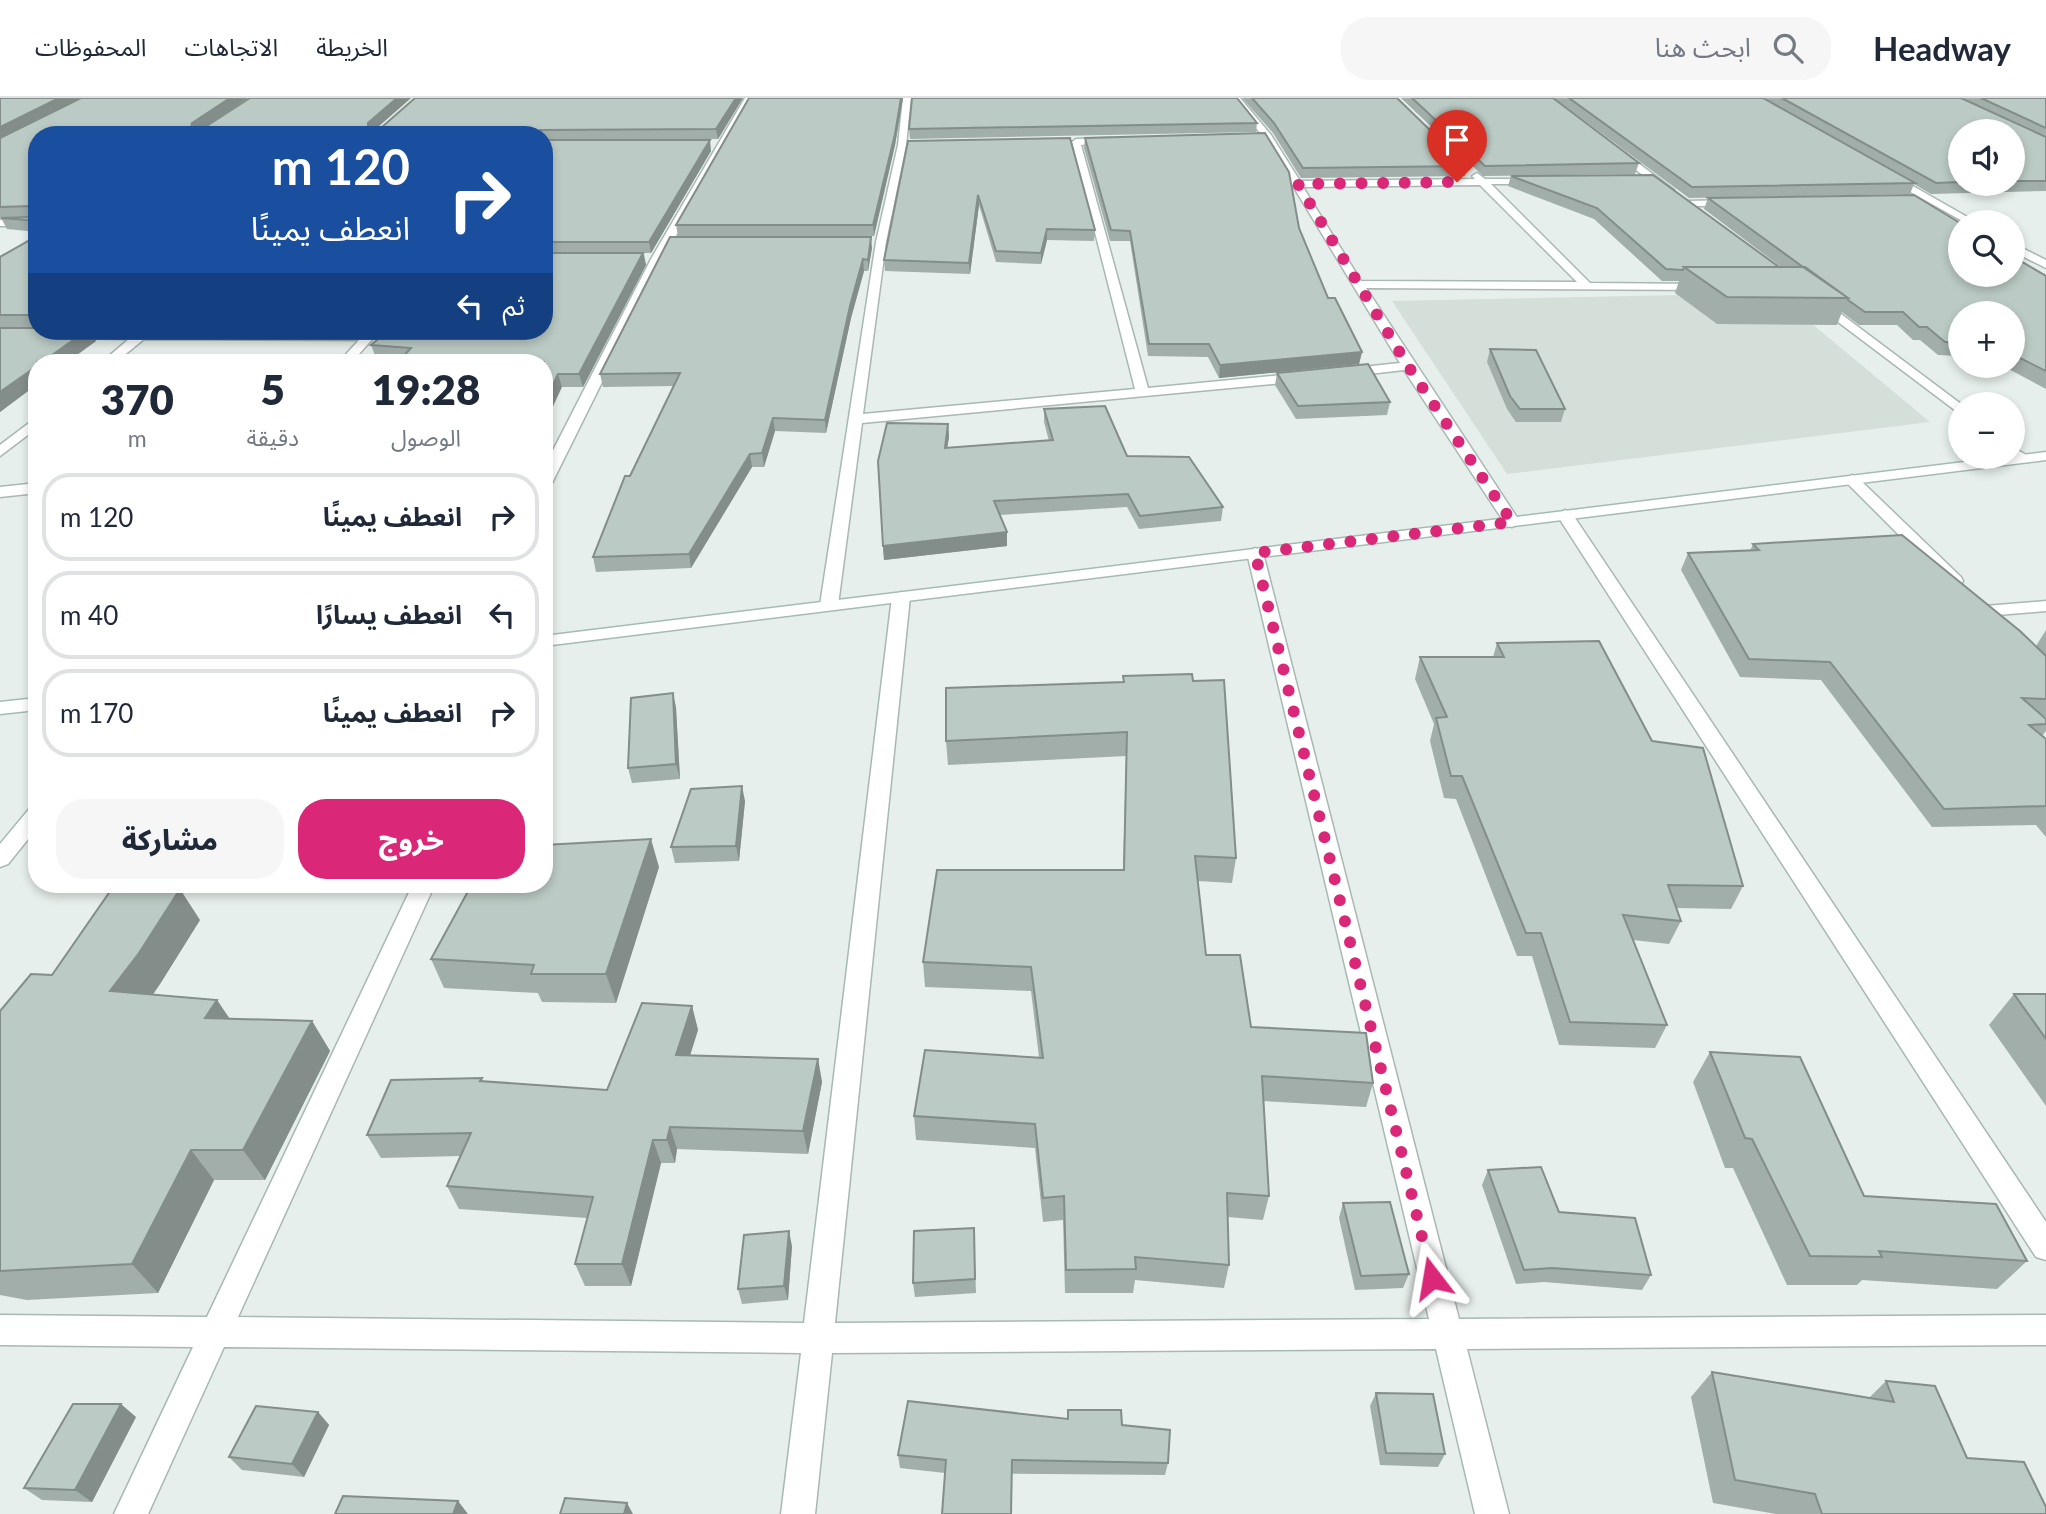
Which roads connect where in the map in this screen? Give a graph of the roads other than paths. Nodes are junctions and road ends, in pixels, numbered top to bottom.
1 (749, 98) edge
2 (907, 98) edge
3 (1236, 98) edge
4 (1268, 137) junction
5 (1254, 138) edge
6 (1600, 139) edge
7 (1117, 141) edge
8 (1062, 142) edge
9 (1076, 142) junction
10 (709, 145) edge
11 (723, 145) junction
12 (1473, 172) edge
13 (1883, 173) edge
14 (1654, 179) junction
15 (1641, 180) edge
16 (1483, 181) junction
17 (1549, 181) edge
18 (1298, 184) junction
19 (1904, 200) edge
20 (1931, 200) junction
21 (1741, 203) edge
22 (1687, 204) junction
23 (1949, 210) edge
24 (1708, 219) edge
25 (0, 223) edge
26 (28, 223) edge
27 (667, 242) junction
28 (681, 242) edge
29 (2025, 253) edge
30 (2046, 265) edge
31 (1358, 284) junction
32 (1587, 286) junction
33 (1720, 287) edge
34 (1811, 296) edge
35 (135, 340) edge
36 (365, 340) edge
37 (118, 354) edge
38 (352, 354) edge
39 (1408, 366) junction
40 (1143, 393) junction
41 (1948, 402) edge
42 (857, 419) junction
43 (28, 429) edge
44 (0, 452) edge
45 (2025, 455) edge
46 (2046, 456) edge
47 (553, 464) edge
48 (1948, 466) edge
49 (1852, 480) junction
50 (28, 489) edge
51 (0, 492) edge
52 (1565, 515) junction
53 (1512, 522) junction
54 (1255, 553) junction
55 (901, 597) junction
56 (1976, 602) junction
57 (829, 605) junction
58 (2046, 606) edge
59 (2003, 628) edge
60 (553, 639) edge
61 (28, 705) edge
62 (0, 708) edge
63 (28, 824) edge
64 (0, 859) edge
65 (420, 893) edge
66 (2046, 1247) edge
67 (2046, 1330) edge
68 (0, 1331) edge
69 (217, 1331) junction
70 (1445, 1331) junction
71 (818, 1338) junction
72 (131, 1514) edge
73 (798, 1514) edge
74 (1492, 1514) edge

1 - 11 street
2 - 42 street
3 - 4 street
4 - 5 street
4 - 18 street
6 - 14 street
7 - 9 street
8 - 9 street
9 - 40 street
10 - 11 street
11 - 27 street
12 - 16 street
13 - 20 street
14 - 15 street
14 - 22 street
16 - 17 street
16 - 18 street
16 - 32 street
18 - 31 street
19 - 20 street
20 - 23 street
21 - 22 street
22 - 24 street
25 - 26 street
27 - 28 street
27 - 47 street
29 - 30 street
31 - 32 street
31 - 39 street
32 - 33 street
34 - 41 street
35 - 37 street
36 - 38 street
39 - 40 street
39 - 53 street
40 - 42 street
42 - 57 street
43 - 44 street
45 - 46 street
48 - 49 street
49 - 52 street
49 - 56 street
50 - 51 street
52 - 53 street
52 - 66 street
53 - 54 street
54 - 55 street
54 - 70 street
55 - 57 street
55 - 71 street
56 - 58 street
56 - 59 street
57 - 60 street
61 - 62 street
63 - 64 street
65 - 69 street
67 - 70 street
68 - 69 street
69 - 71 street
69 - 72 street
70 - 71 street
70 - 74 street
71 - 73 street

